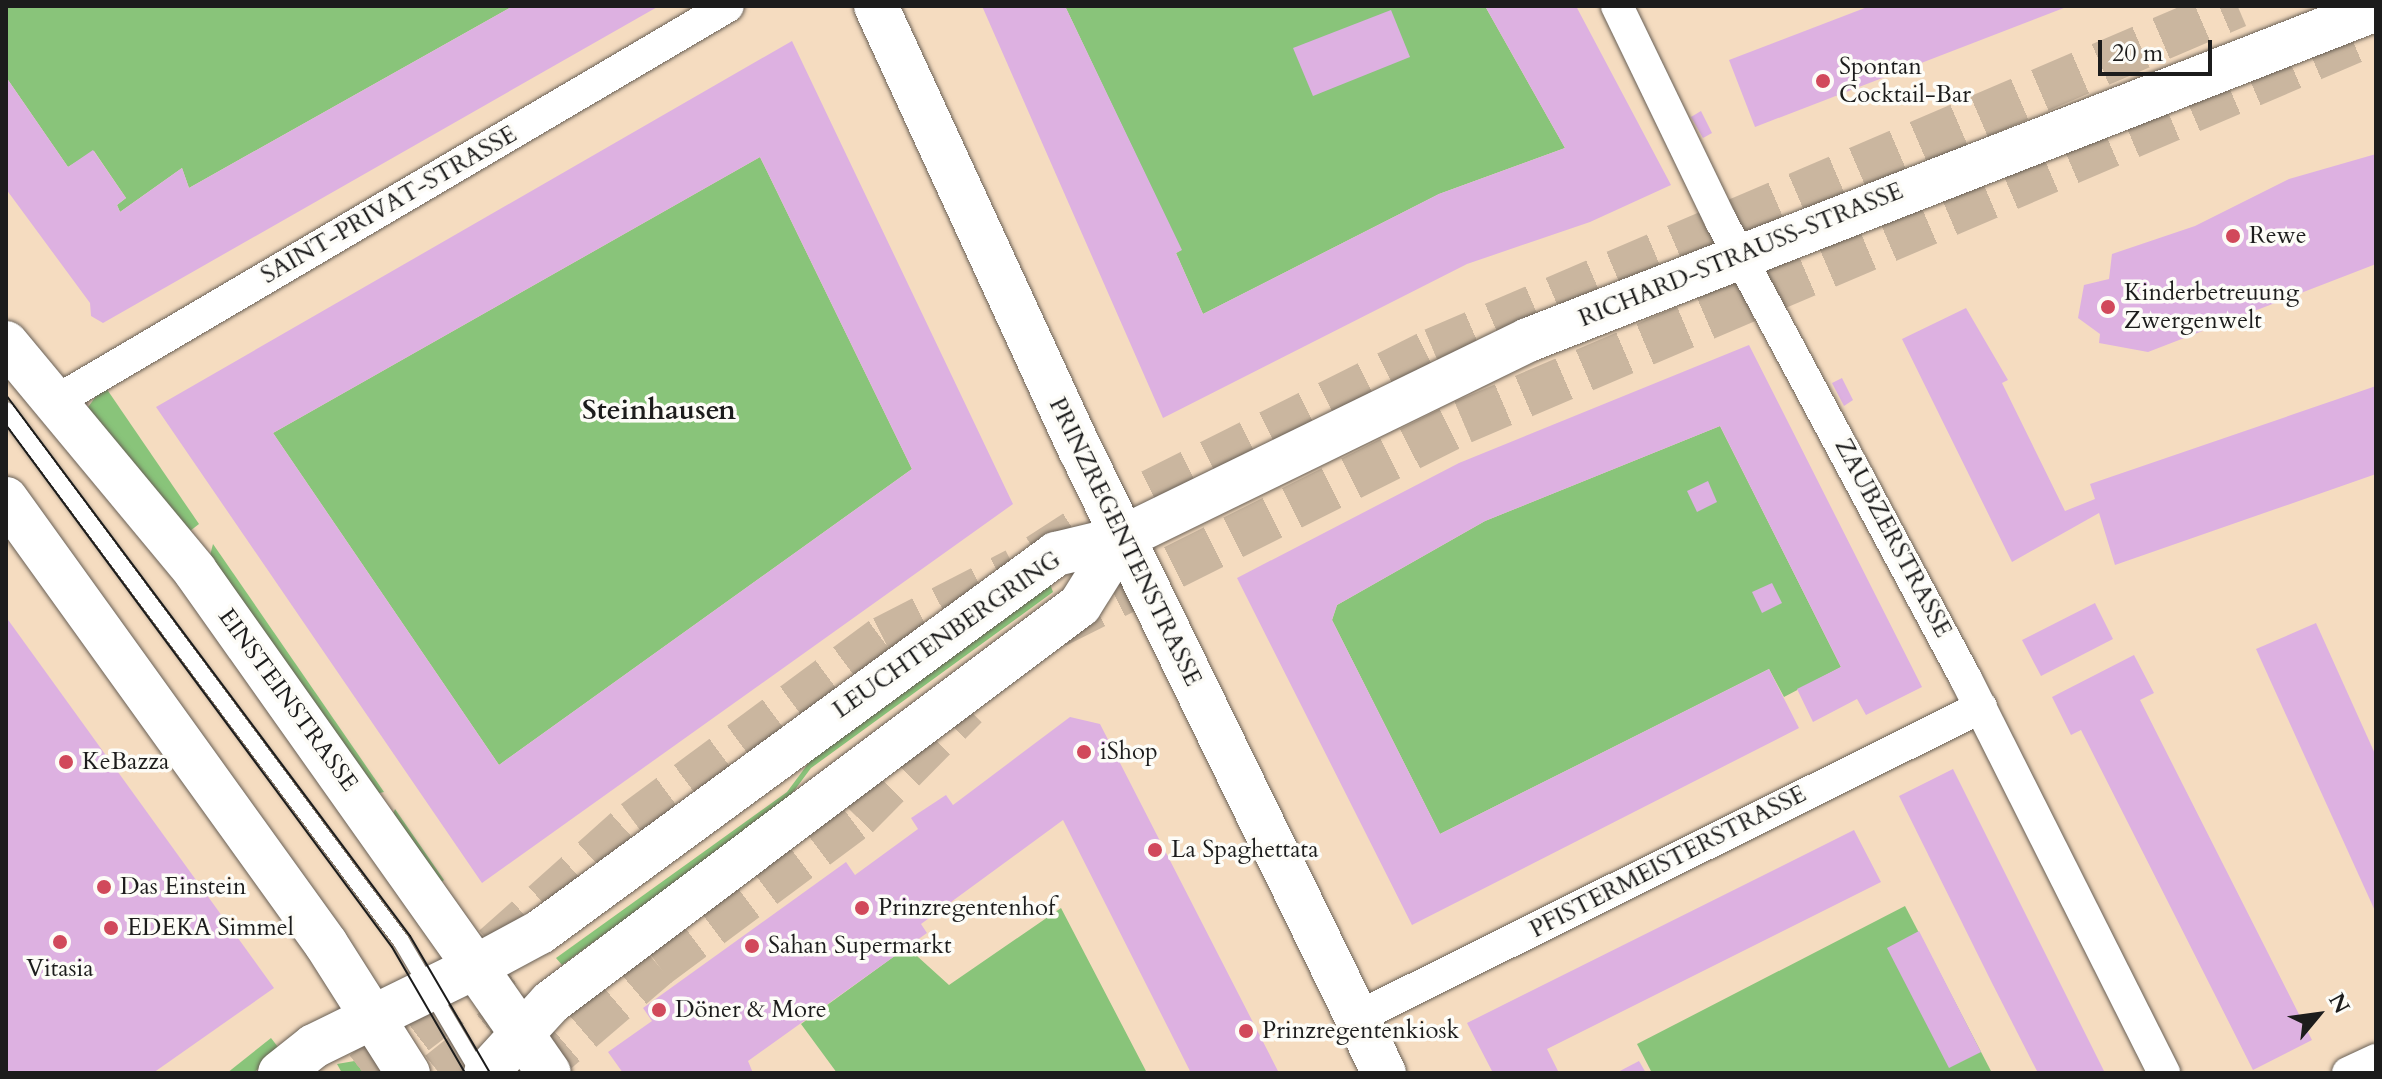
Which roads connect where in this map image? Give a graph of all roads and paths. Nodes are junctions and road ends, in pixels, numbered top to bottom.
1 (728, 6) edge
2 (876, 6) edge
3 (1617, 6) edge
4 (2351, 12) edge
5 (1740, 255) junction
6 (6, 343) edge
7 (51, 404) junction
8 (6, 410) edge
9 (6, 499) edge
10 (1122, 538) junction
11 (1981, 707) junction
12 (475, 967) junction
13 (431, 987) junction
14 (372, 1015) junction
15 (1356, 1018) junction
16 (520, 1034) junction
17 (2376, 1060) edge
18 (280, 1073) edge
19 (408, 1073) edge
20 (479, 1073) edge
21 (486, 1073) edge
22 (549, 1073) edge
23 (1384, 1073) edge
24 (2164, 1073) edge
25 (2348, 1073) edge

1 - 7 street, SAINT-PRIVAT-STRASSE
2 - 10 main road, PRINZREGENTENSTRASSE
3 - 5 street, ZAUBZERSTRASSE
4 - 5 main road, RICHARD-STRAUSS-STRASSE
5 - 10 main road, RICHARD-STRAUSS-STRASSE
5 - 11 street, ZAUBZERSTRASSE
6 - 7 main road, EINSTEINSTRASSE
7 - 12 main road, EINSTEINSTRASSE
8 - 13 lane
9 - 14 main road
10 - 12 main road, LEUCHTENBERGRING
10 - 15 main road, PRINZREGENTENSTRASSE
10 - 16 main road, LEUCHTENBERGRING
11 - 15 street, PFISTERMEISTERSTRASSE
11 - 24 street, ZAUBZERSTRASSE
12 - 13 main road, LEUCHTENBERGRING
12 - 16 main road, EINSTEINSTRASSE
13 - 14 main road, LEUCHTENBERGRING
13 - 20 lane
14 - 18 main road, LEUCHTENBERGRING
14 - 19 main road
15 - 23 main road, PRINZREGENTENSTRASSE
16 - 21 main road, LEUCHTENBERGRING
16 - 22 main road, EINSTEINSTRASSE
17 - 25 street

